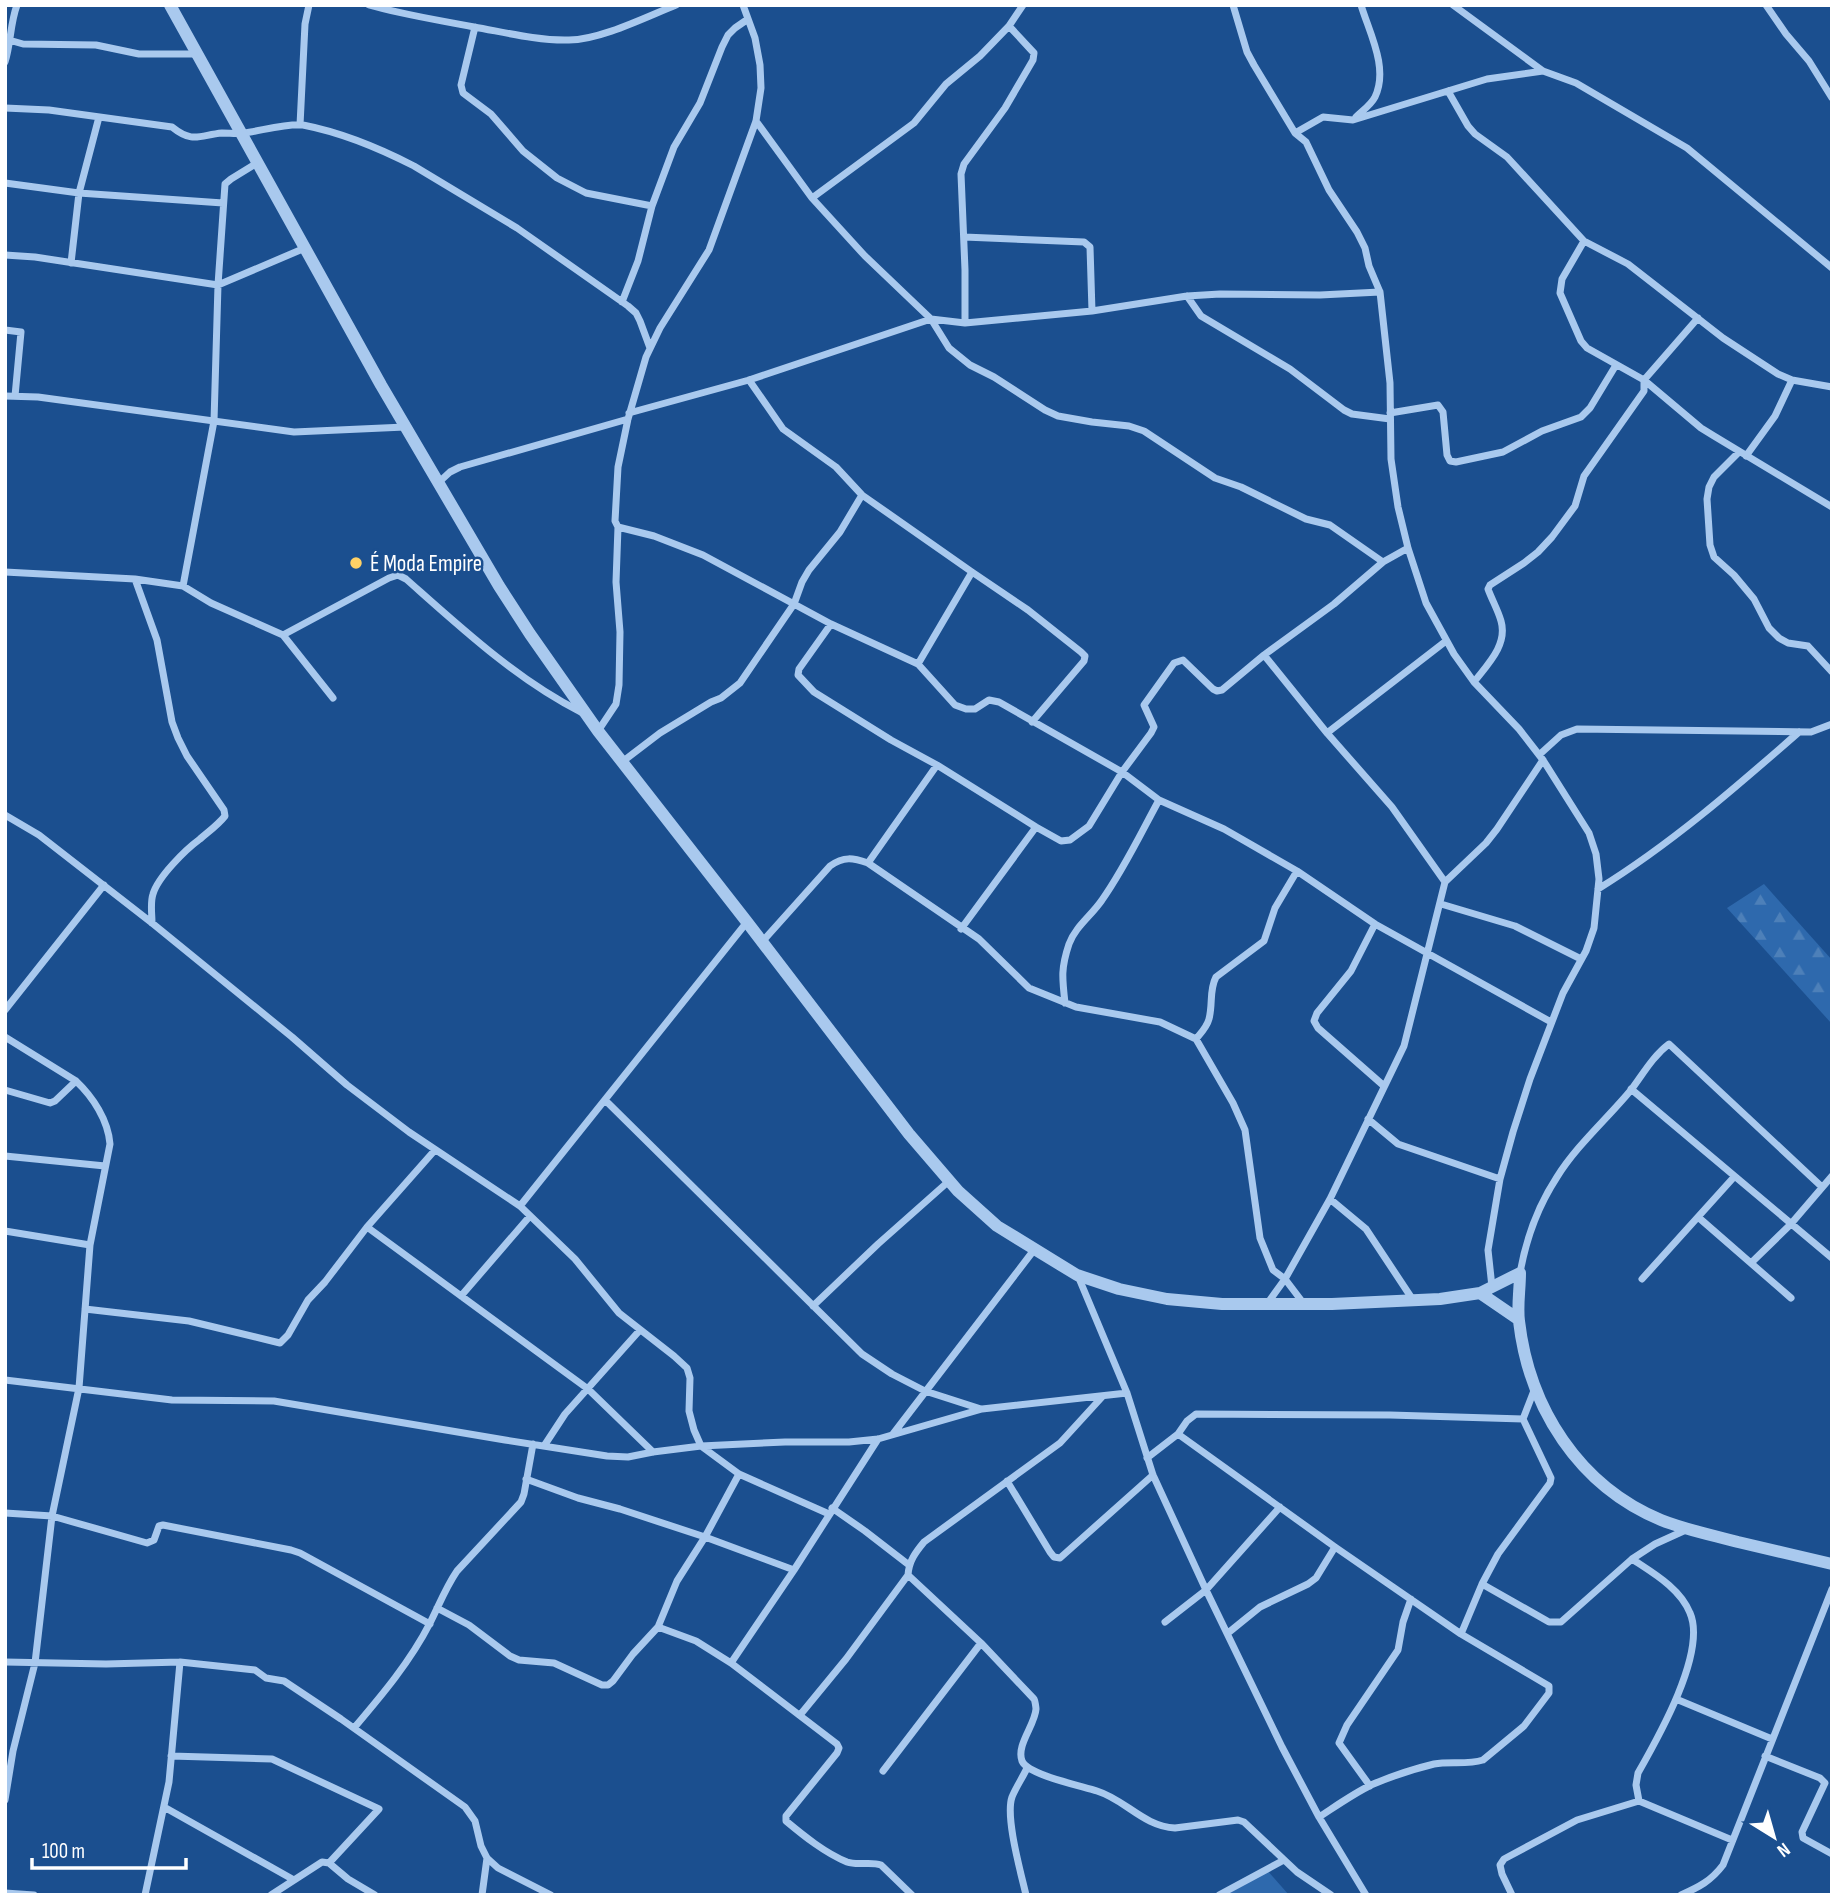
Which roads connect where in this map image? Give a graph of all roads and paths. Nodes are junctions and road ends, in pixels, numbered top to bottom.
1 (17, 5) edge
2 (170, 5) edge
3 (309, 5) edge
4 (369, 5) edge
5 (676, 5) edge
6 (743, 5) edge
7 (1023, 5) edge
8 (1225, 5) edge
9 (1361, 5) edge
10 (1453, 5) edge
11 (1766, 5) edge
12 (1233, 6) edge
13 (748, 19) junction
14 (1009, 26) junction
15 (475, 27) junction
16 (9, 40) junction
17 (198, 54) junction
18 (5, 62) edge
19 (1543, 71) junction
20 (1448, 91) junction
21 (1832, 98) edge
22 (5, 108) edge
23 (99, 117) junction
24 (1353, 120) junction
25 (756, 121) junction
26 (300, 125) junction
27 (241, 133) junction
28 (1295, 133) junction
29 (257, 163) junction
30 (5, 183) edge
31 (79, 193) junction
32 (812, 198) junction
33 (223, 203) junction
34 (652, 206) junction
35 (964, 237) junction
36 (1584, 242) junction
37 (305, 248) junction
38 (5, 255) edge
39 (71, 263) junction
40 (1832, 268) edge
41 (218, 285) junction
42 (1380, 292) junction
43 (1187, 296) junction
44 (622, 302) junction
45 (1093, 311) junction
46 (1698, 318) junction
47 (931, 319) junction
48 (965, 323) junction
49 (5, 330) edge
50 (650, 348) junction
51 (1616, 365) junction
52 (749, 380) junction
53 (1644, 380) junction
54 (1792, 380) junction
55 (1832, 387) edge
56 (5, 396) edge
57 (15, 396) junction
58 (629, 416) junction
59 (1390, 416) junction
60 (214, 421) junction
61 (405, 427) junction
62 (1743, 454) junction
63 (438, 483) junction
64 (862, 495) junction
65 (1832, 507) edge
66 (618, 527) junction
67 (1408, 548) junction
68 (1383, 562) junction
69 (5, 572) edge
70 (972, 572) junction
71 (135, 579) junction
72 (183, 586) junction
73 (794, 604) junction
74 (831, 624) junction
75 (283, 635) junction
76 (1447, 641) junction
77 (1264, 655) junction
78 (918, 664) junction
79 (1832, 672) edge
80 (1474, 682) junction
81 (333, 698) dead end
82 (587, 715) junction
83 (1032, 722) junction
84 (1832, 724) edge
85 (598, 730) junction
86 (1800, 732) junction
87 (1327, 733) junction
88 (1541, 757) junction
89 (622, 762) junction
90 (937, 765) junction
91 (1122, 772) junction
92 (1159, 800) junction
93 (5, 815) edge
94 (1036, 827) junction
95 (867, 863) junction
96 (1297, 871) junction
97 (1446, 882) junction
98 (104, 885) junction
99 (1598, 889) junction
100 (1441, 904) junction
101 (152, 922) junction
102 (747, 922) junction
103 (1375, 924) junction
104 (961, 929) junction
105 (762, 942) junction
106 (1427, 953) junction
107 (1581, 960) junction
108 (1065, 1003) junction
109 (5, 1010) edge
110 (1551, 1022) junction
111 (5, 1037) edge
112 (1196, 1039) junction
113 (76, 1081) junction
114 (1384, 1086) junction
115 (1631, 1089) junction
116 (5, 1090) edge
117 (605, 1100) junction
118 (1368, 1119) junction
119 (435, 1150) junction
120 (5, 1156) edge
121 (105, 1166) junction
122 (1734, 1177) junction
123 (1832, 1177) edge
124 (1500, 1179) junction
125 (949, 1181) junction
126 (1822, 1186) junction
127 (1330, 1199) junction
128 (520, 1206) junction
129 (530, 1216) junction
130 (1698, 1217) junction
131 (1790, 1225) junction
132 (367, 1227) junction
133 (5, 1231) edge
134 (90, 1245) junction
135 (1034, 1250) junction
136 (1832, 1258) edge
137 (1751, 1262) junction
138 (1520, 1273) junction
139 (1077, 1275) junction
140 (1285, 1279) junction
141 (1642, 1279) dead end
142 (1486, 1290) junction
143 (461, 1296) junction
144 (1791, 1298) dead end
145 (1413, 1300) junction
146 (1267, 1304) junction
147 (1304, 1304) junction
148 (813, 1306) junction
149 (85, 1309) junction
150 (1518, 1319) junction
151 (640, 1330) junction
152 (5, 1380) edge
153 (1535, 1387) junction
154 (79, 1388) junction
155 (588, 1389) junction
156 (925, 1391) junction
157 (1128, 1393) junction
158 (1102, 1396) junction
159 (982, 1409) junction
160 (1523, 1419) junction
161 (1178, 1434) junction
162 (893, 1435) junction
163 (878, 1439) junction
164 (533, 1444) junction
165 (544, 1446) junction
166 (701, 1446) junction
167 (653, 1452) junction
168 (1147, 1458) junction
169 (740, 1474) junction
170 (1153, 1475) junction
171 (526, 1479) junction
172 (1007, 1481) junction
173 (1280, 1507) junction
174 (830, 1511) junction
175 (5, 1513) edge
176 (52, 1516) junction
177 (1688, 1529) junction
178 (705, 1536) junction
179 (1335, 1547) junction
180 (1632, 1559) junction
181 (1832, 1564) edge
182 (909, 1565) junction
183 (794, 1570) junction
184 (908, 1575) junction
185 (1482, 1584) junction
186 (1832, 1589) edge
187 (1206, 1590) junction
188 (1411, 1599) junction
189 (437, 1608) junction
190 (1165, 1622) dead end
191 (430, 1624) junction
192 (658, 1627) junction
193 (1228, 1633) junction
194 (1461, 1634) junction
195 (981, 1643) junction
196 (5, 1662) edge
197 (35, 1662) junction
198 (180, 1662) junction
199 (730, 1663) junction
200 (1676, 1699) junction
201 (800, 1715) junction
202 (354, 1728) junction
203 (1772, 1740) junction
204 (171, 1756) junction
205 (1765, 1756) junction
206 (1027, 1768) junction
207 (883, 1771) dead end
208 (1370, 1786) junction
209 (5, 1800) edge
210 (1639, 1801) junction
211 (164, 1807) junction
212 (1319, 1817) junction
213 (1732, 1840) junction
214 (1832, 1854) edge
215 (487, 1858) junction
216 (1284, 1860) junction
217 (329, 1863) junction
218 (294, 1880) junction
219 (5, 1893) edge
220 (34, 1895) edge
221 (145, 1895) edge
222 (271, 1895) edge
223 (375, 1895) edge
224 (482, 1895) edge
225 (551, 1895) edge
226 (912, 1895) edge
227 (1026, 1895) edge
228 (1219, 1895) edge
229 (1331, 1895) edge
230 (1366, 1895) edge
231 (1512, 1895) edge
232 (1681, 1895) edge

1 - 16 street
2 - 17 street
3 - 26 street
4 - 15 street
5 - 15 street
6 - 13 street
7 - 14 street
8 - 12 street
9 - 24 street
10 - 19 street
11 - 21 street
12 - 28 street
13 - 25 street
13 - 34 street
14 - 32 street
14 - 35 street
15 - 34 street
16 - 17 street
16 - 18 street
17 - 27 street
19 - 20 street
19 - 40 street
20 - 24 street
20 - 36 street
22 - 23 street
23 - 27 street
23 - 31 street
24 - 28 street
25 - 32 street
25 - 50 street
26 - 27 street
26 - 44 street
27 - 29 street
28 - 42 street
29 - 33 street
29 - 37 street
30 - 31 street
31 - 33 street
31 - 39 street
32 - 47 street
33 - 41 street
34 - 44 street
35 - 45 street
35 - 48 street
36 - 46 street
36 - 51 street
37 - 41 street
37 - 61 street
38 - 39 street
39 - 41 street
41 - 60 street
42 - 43 street
42 - 59 street
43 - 45 street
43 - 59 street
44 - 50 street
45 - 48 street
46 - 53 street
46 - 54 street
47 - 48 street
47 - 52 street
47 - 68 street
49 - 57 street
50 - 58 street
51 - 53 street
51 - 59 street
52 - 58 street
52 - 64 street
53 - 62 street
53 - 80 street
54 - 55 street
54 - 62 street
56 - 57 street
57 - 60 street
58 - 63 street
58 - 66 street
59 - 67 street
60 - 61 street
60 - 72 street
61 - 63 street
62 - 65 street
62 - 79 street
63 - 82 street
64 - 70 street
64 - 73 street
66 - 73 street
66 - 85 street
67 - 68 street
67 - 76 street
68 - 77 street
69 - 71 street
70 - 78 street
70 - 83 street
71 - 72 street
71 - 101 street
72 - 75 street
73 - 74 street
73 - 89 street
74 - 78 street
74 - 90 street
75 - 81 street
75 - 82 street
76 - 80 street
76 - 87 street
77 - 87 street
77 - 91 street
78 - 83 street
80 - 88 street
82 - 85 street
83 - 91 street
84 - 86 street
85 - 89 street
86 - 88 street
86 - 99 street
87 - 97 street
88 - 97 street
88 - 99 street
89 - 102 street
90 - 94 street
90 - 95 street
91 - 92 street
91 - 94 street
92 - 96 street
92 - 108 street
93 - 98 street
94 - 104 street
95 - 104 street
95 - 105 street
96 - 103 street
96 - 112 street
97 - 100 street
98 - 101 street
98 - 109 street
99 - 107 street
100 - 106 street
100 - 107 street
101 - 119 street
102 - 105 street
102 - 117 street
103 - 106 street
103 - 114 street
104 - 108 street
105 - 125 street
106 - 110 street
106 - 114 street
107 - 110 street
108 - 112 street
110 - 124 street
111 - 113 street
112 - 140 street
113 - 116 street
113 - 121 street
114 - 118 street
115 - 122 street
115 - 126 street
115 - 138 street
117 - 128 street
117 - 148 street
118 - 124 street
118 - 127 street
119 - 128 street
119 - 132 street
120 - 121 street
121 - 134 street
122 - 130 street
122 - 131 street
123 - 126 street
124 - 142 street
125 - 135 street
125 - 148 street
126 - 131 street
127 - 140 street
127 - 145 street
128 - 129 street
129 - 143 street
129 - 151 street
130 - 137 street
130 - 141 street
131 - 136 street
131 - 137 street
132 - 143 street
132 - 149 street
133 - 134 street
134 - 149 street
135 - 139 street
135 - 156 street
137 - 144 street
138 - 142 street
138 - 150 street
139 - 146 street
139 - 157 street
140 - 146 street
140 - 147 street
142 - 145 street
142 - 150 street
143 - 155 street
145 - 147 street
146 - 147 street
148 - 156 street
149 - 154 street
150 - 153 street
151 - 155 street
151 - 166 street
152 - 154 street
153 - 160 street
153 - 177 street
154 - 164 street
154 - 176 street
155 - 165 street
155 - 167 street
156 - 159 street
156 - 162 street
157 - 158 street
157 - 168 street
158 - 159 street
158 - 172 street
159 - 162 street
160 - 161 street
160 - 185 street
161 - 168 street
161 - 173 street
162 - 163 street
163 - 166 street
163 - 174 street
164 - 165 street
164 - 171 street
165 - 167 street
166 - 167 street
166 - 169 street
168 - 170 street
169 - 174 street
169 - 178 street
170 - 172 street
170 - 187 street
171 - 178 street
171 - 189 street
172 - 182 street
173 - 179 street
173 - 187 street
174 - 182 street
174 - 183 street
175 - 176 street
176 - 191 street
176 - 197 street
177 - 180 street
177 - 181 street
178 - 183 street
178 - 192 street
179 - 188 street
179 - 193 street
180 - 185 street
180 - 200 street
182 - 184 street
183 - 199 street
184 - 195 street
184 - 201 street
185 - 194 street
186 - 203 street
187 - 190 street
187 - 193 street
188 - 194 street
188 - 208 street
189 - 191 street
189 - 192 street
191 - 202 street
192 - 199 street
193 - 212 street
194 - 208 street
195 - 206 street
195 - 207 street
196 - 197 street
197 - 198 street
197 - 209 street
198 - 202 street
198 - 204 street
199 - 201 street
200 - 203 street
200 - 210 street
201 - 226 street
202 - 215 street
203 - 205 street
204 - 211 street
204 - 217 street
205 - 213 street
205 - 214 street
206 - 216 street
206 - 227 street
208 - 212 street
210 - 213 street
210 - 231 street
211 - 218 street
211 - 221 street
212 - 230 street
213 - 232 street
215 - 224 street
215 - 225 street
216 - 228 street
216 - 229 street
217 - 218 street
217 - 223 street
218 - 222 street
219 - 220 street

